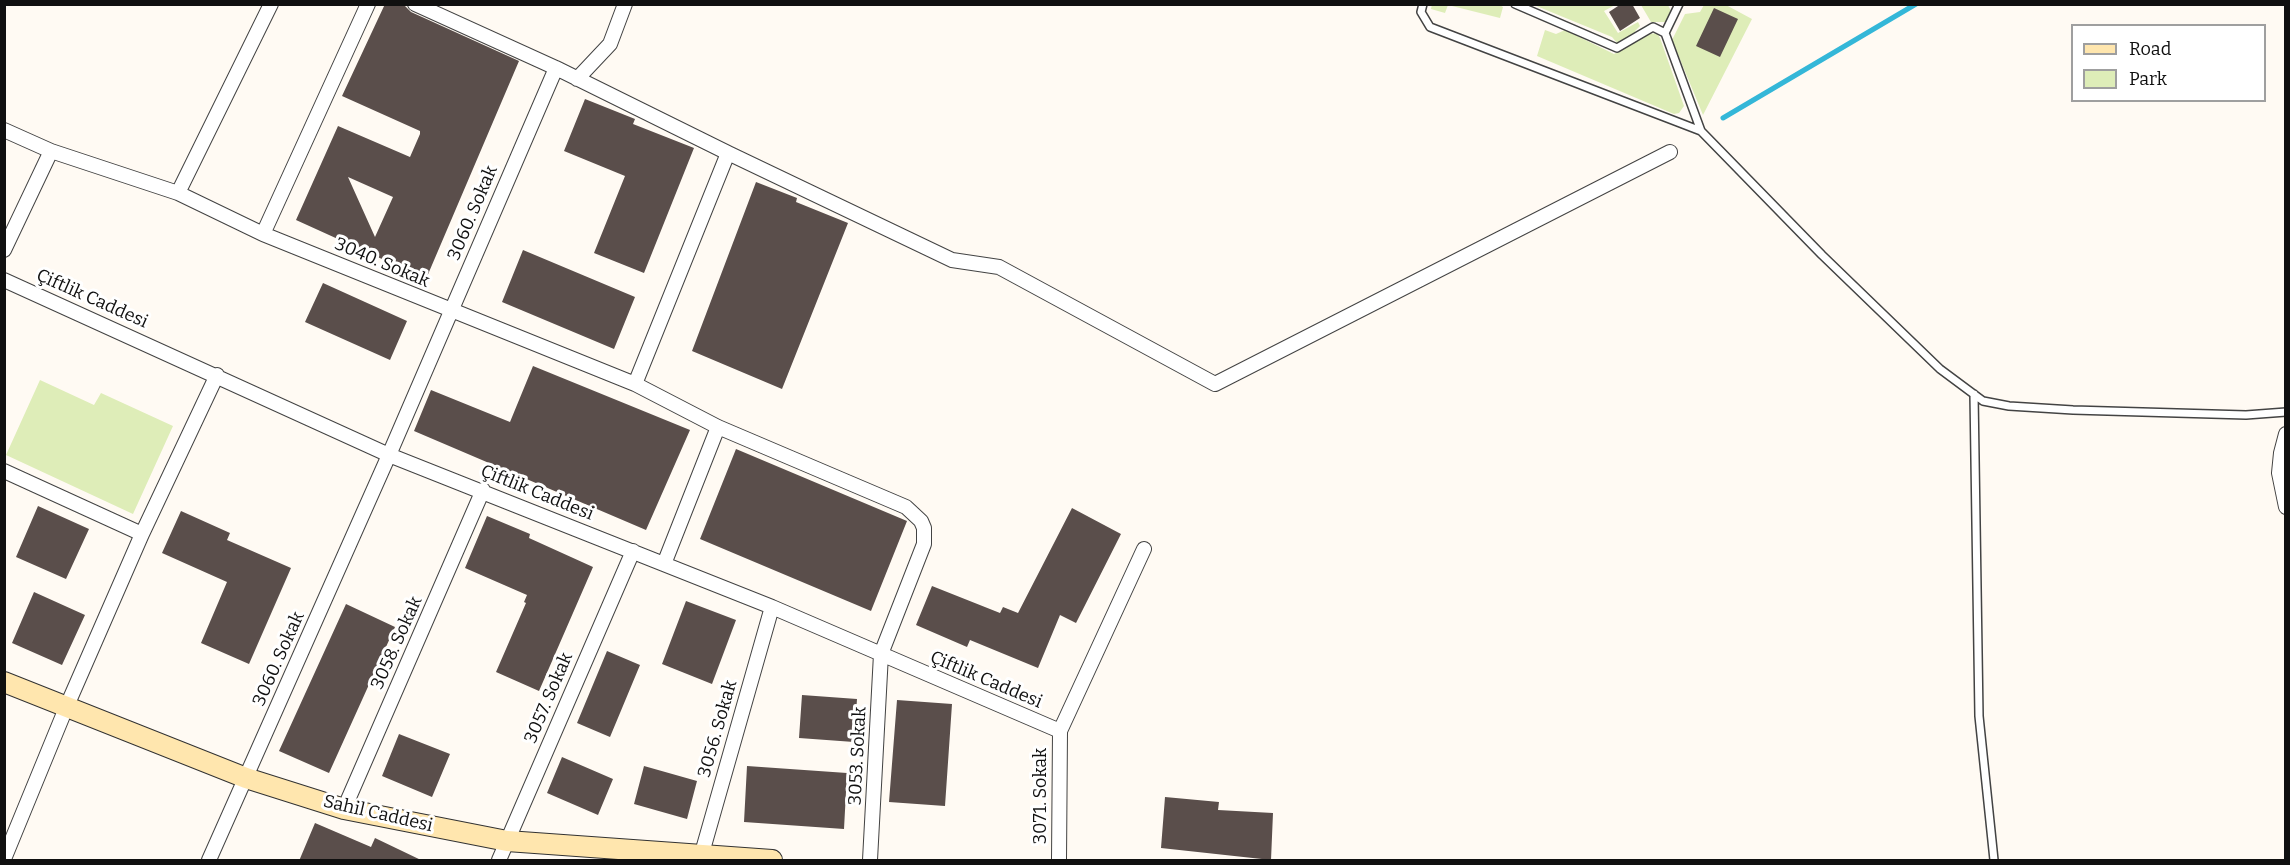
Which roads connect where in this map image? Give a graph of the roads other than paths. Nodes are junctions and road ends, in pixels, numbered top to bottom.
1 (271, 4) edge
2 (368, 4) edge
3 (415, 4) edge
4 (625, 4) edge
5 (1423, 4) edge
6 (1515, 4) edge
7 (1679, 4) edge
8 (1665, 33) junction
9 (556, 68) junction
10 (577, 79) junction
11 (4, 130) edge
12 (1701, 131) junction
13 (51, 151) junction
14 (1670, 152) dead end
15 (728, 153) junction
16 (177, 193) junction
17 (263, 234) junction
18 (4, 250) edge
19 (4, 280) edge
20 (450, 311) junction
21 (217, 375) junction
22 (634, 384) junction
23 (1974, 394) junction
24 (2286, 412) edge
25 (718, 427) junction
26 (2286, 434) edge
27 (389, 455) junction
28 (4, 471) edge
29 (483, 490) junction
30 (2286, 507) edge
31 (142, 534) junction
32 (1144, 549) dead end
33 (633, 551) junction
34 (664, 564) junction
35 (772, 607) junction
36 (881, 654) junction
37 (4, 682) edge
38 (66, 708) junction
39 (1059, 731) junction
40 (246, 778) junction
41 (344, 809) junction
42 (507, 841) junction
43 (700, 858) edge
44 (4, 859) edge
45 (208, 861) edge
46 (499, 861) edge
47 (772, 861) edge
48 (870, 861) edge
49 (1059, 861) edge
50 (1994, 861) edge

1 - 16 street
2 - 17 street
3 - 9 street
4 - 10 street
5 - 12 lane
6 - 8 lane
7 - 8 lane
8 - 12 lane
9 - 10 street
9 - 20 street, 3060. Sokak
10 - 15 street
11 - 13 street, 3040. Sokak
12 - 23 lane
13 - 16 street, 3040. Sokak
13 - 18 street
14 - 15 street
15 - 22 street
16 - 17 street, 3040. Sokak
17 - 20 street, 3040. Sokak
19 - 21 street, Çiftlik Caddesi
20 - 22 street, 3040. Sokak
20 - 27 street, 3060. Sokak
21 - 27 street, Çiftlik Caddesi
21 - 31 street
22 - 25 street, 3040. Sokak
23 - 24 lane
23 - 50 lane
25 - 34 street
25 - 36 street, 3053. Sokak
26 - 30 street
27 - 29 street, Çiftlik Caddesi
27 - 40 street, 3060. Sokak
28 - 31 street
29 - 33 street, Çiftlik Caddesi
29 - 41 street, 3058. Sokak
31 - 38 street
32 - 39 street
33 - 34 street, Çiftlik Caddesi
33 - 42 street, 3057. Sokak
34 - 35 street, Çiftlik Caddesi
35 - 36 street, Çiftlik Caddesi
35 - 43 street, 3056. Sokak
36 - 39 street, Çiftlik Caddesi
36 - 48 street, 3053. Sokak
37 - 38 street, Sahil Caddesi
38 - 40 street, Sahil Caddesi
38 - 44 street
39 - 49 street, 3071. Sokak
40 - 41 street, Sahil Caddesi
40 - 45 street, 3060. Sokak
41 - 42 street, Sahil Caddesi
42 - 43 street, Sahil Caddesi
42 - 46 street, 3057. Sokak
43 - 47 street, Sahil Caddesi

